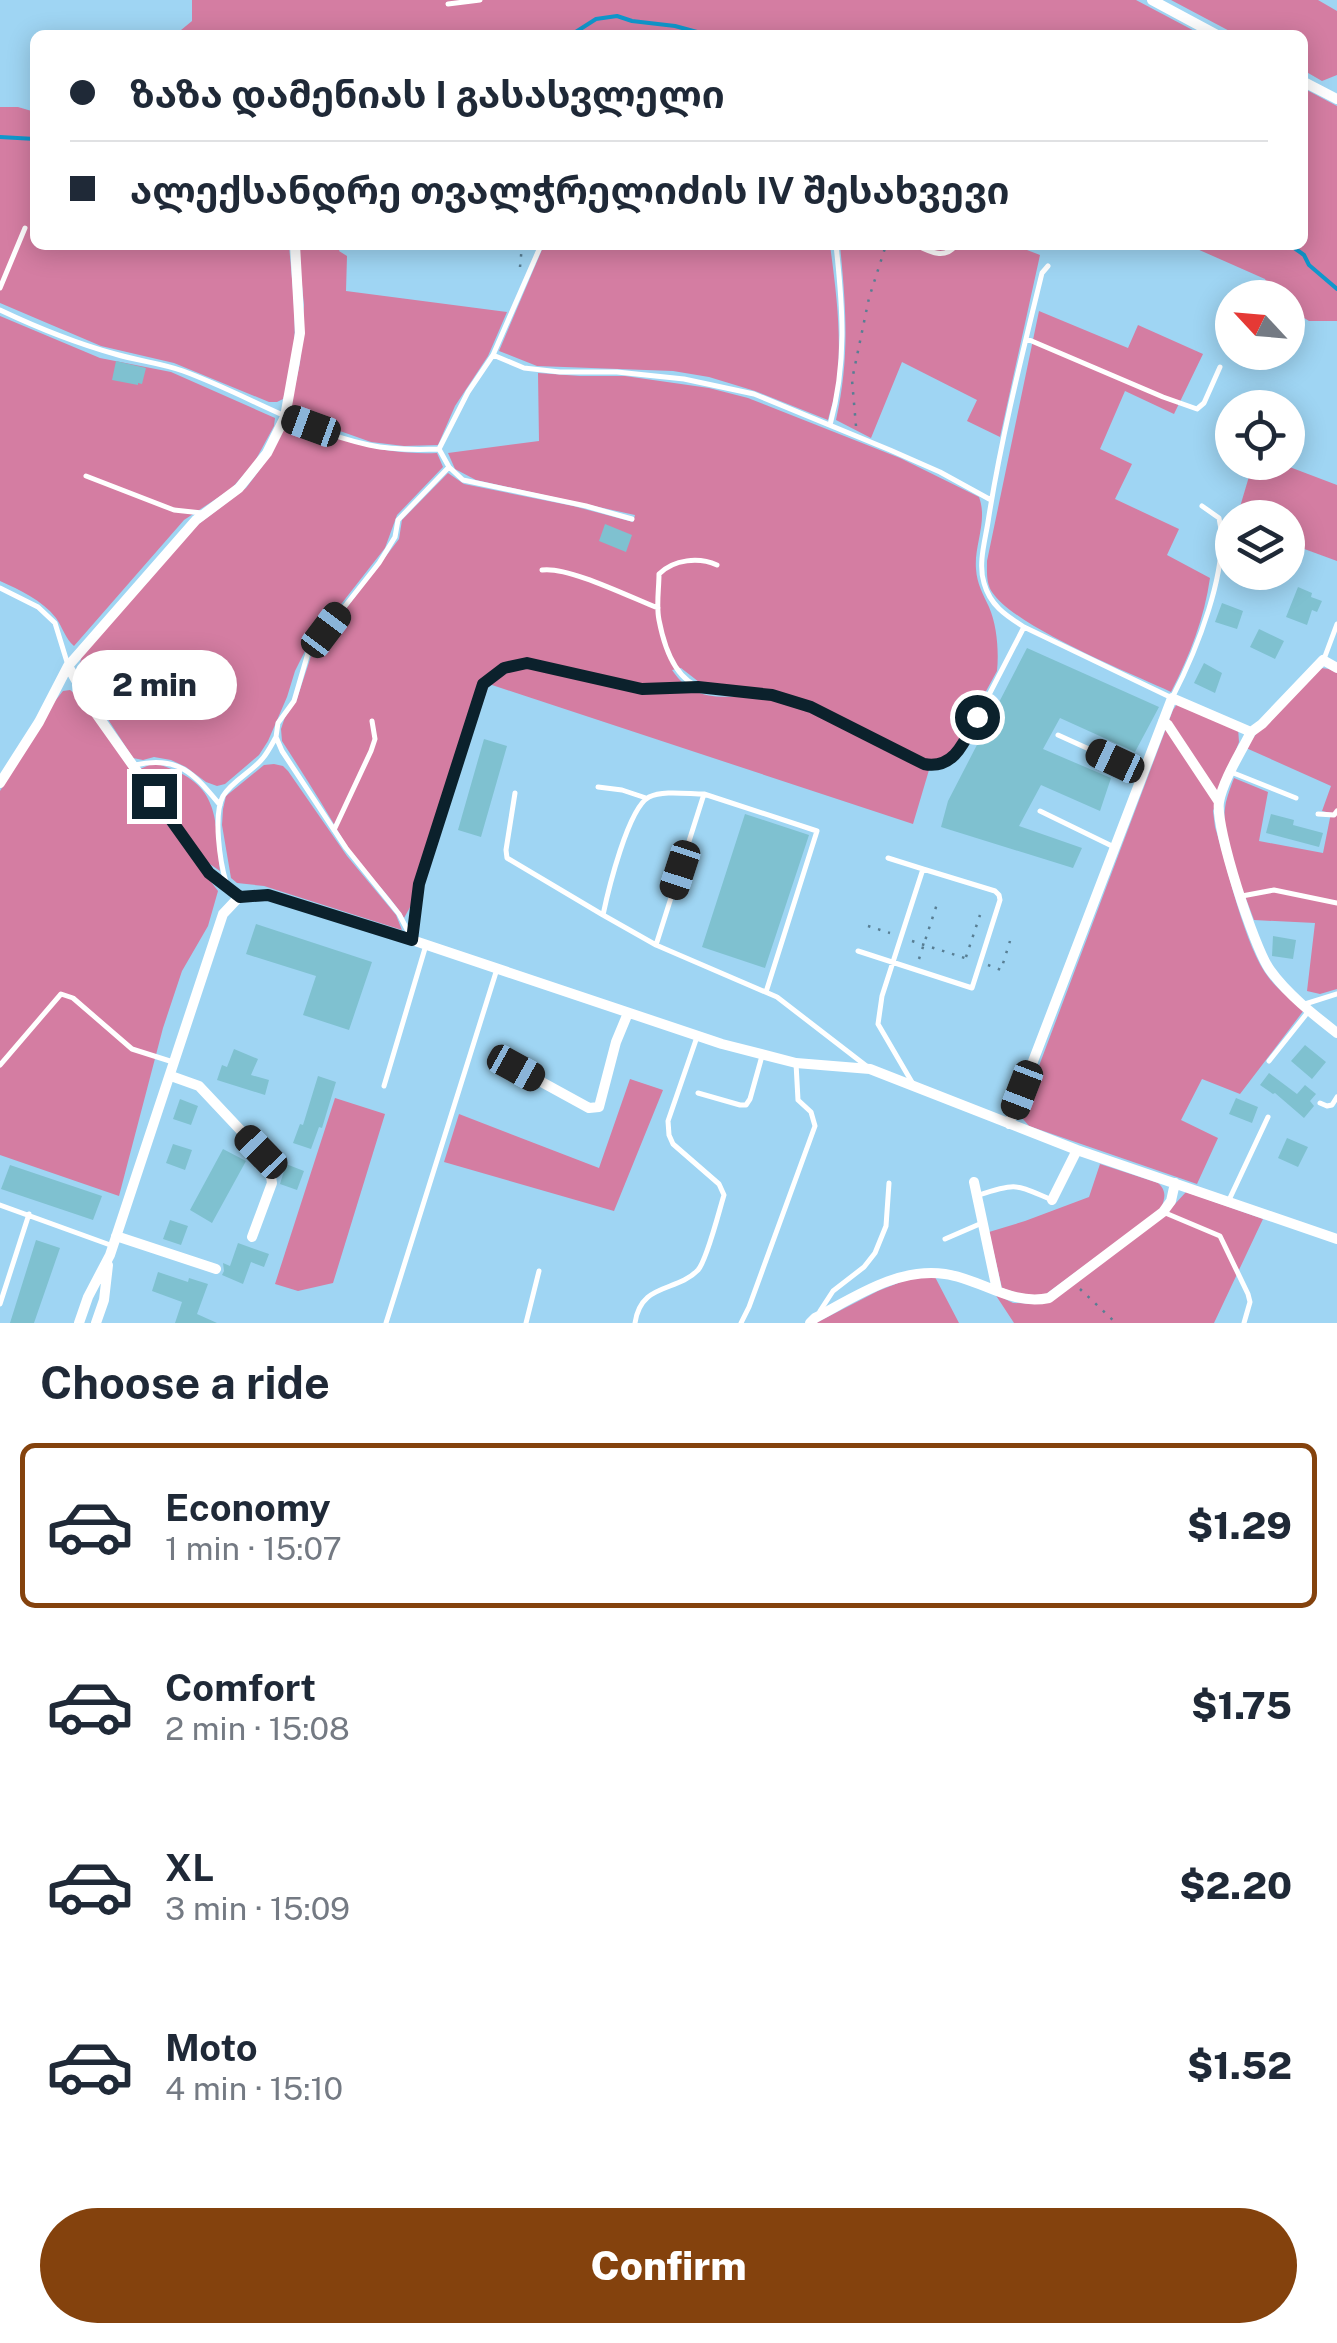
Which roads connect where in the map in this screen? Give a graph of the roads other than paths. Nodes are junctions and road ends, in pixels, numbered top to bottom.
1 (480, 0) edge
2 (1156, 1) edge
3 (448, 4) dead end
4 (1208, 30) edge
5 (1308, 83) edge
6 (1337, 99) edge
7 (25, 228) dead end
8 (294, 250) edge
9 (539, 250) edge
10 (837, 250) edge
11 (927, 250) edge
12 (952, 250) edge
13 (1048, 266) dead end
14 (0, 288) edge
15 (0, 310) edge
16 (1026, 339) junction
17 (493, 355) junction
18 (1219, 370) edge
19 (284, 417) junction
20 (830, 426) junction
21 (438, 449) junction
22 (449, 467) junction
23 (86, 476) dead end
24 (992, 500) junction
25 (1202, 506) dead end
26 (206, 512) junction
27 (632, 518) dead end
28 (717, 565) dead end
29 (542, 570) dead end
30 (0, 588) edge
31 (658, 608) junction
32 (1337, 624) edge
33 (1024, 627) junction
34 (1323, 660) junction
35 (68, 666) junction
36 (1337, 668) edge
37 (698, 687) junction
38 (1172, 698) junction
39 (372, 721) dead end
40 (1163, 722) junction
41 (1251, 732) junction
42 (1058, 735) dead end
43 (276, 738) junction
44 (0, 760) edge
45 (12, 764) junction
46 (133, 766) junction
47 (1231, 772) junction
48 (1143, 774) junction
49 (0, 782) edge
50 (598, 786) dead end
51 (515, 793) dead end
52 (704, 794) junction
53 (646, 798) junction
54 (1296, 798) dead end
55 (1219, 802) junction
56 (220, 805) junction
57 (1040, 811) dead end
58 (1337, 811) edge
59 (1318, 814) dead end
60 (334, 830) junction
61 (1115, 847) junction
62 (888, 858) dead end
63 (923, 869) junction
64 (228, 887) junction
65 (1241, 896) junction
66 (240, 897) junction
67 (1337, 903) edge
68 (603, 915) junction
69 (412, 940) junction
70 (427, 945) junction
71 (656, 946) junction
72 (858, 951) dead end
73 (893, 962) junction
74 (497, 969) junction
75 (766, 992) junction
76 (1337, 994) edge
77 (1306, 1007) junction
78 (628, 1013) junction
79 (1337, 1033) edge
80 (698, 1036) junction
81 (762, 1054) junction
82 (1269, 1061) dead end
83 (176, 1062) junction
84 (796, 1063) junction
85 (0, 1065) edge
86 (516, 1068) dead end
87 (870, 1068) junction
88 (171, 1076) junction
89 (384, 1086) dead end
90 (914, 1086) junction
91 (698, 1092) dead end
92 (1337, 1098) edge
93 (1320, 1102) dead end
94 (1268, 1117) dead end
95 (1009, 1124) junction
96 (1077, 1150) junction
97 (974, 1182) dead end
98 (888, 1183) dead end
99 (1175, 1183) junction
100 (976, 1196) junction
101 (1052, 1200) joint
102 (1228, 1201) junction
103 (0, 1205) edge
104 (1164, 1212) junction
105 (29, 1214) junction
106 (982, 1223) junction
107 (252, 1237) dead end
108 (944, 1238) dead end
109 (1337, 1239) edge
110 (113, 1245) junction
111 (216, 1269) dead end
112 (539, 1271) dead end
113 (997, 1290) junction
114 (0, 1304) edge
115 (813, 1320) edge
116 (79, 1323) edge
117 (96, 1323) edge
118 (386, 1323) edge
119 (526, 1323) edge
120 (635, 1323) edge
121 (741, 1323) edge
122 (1244, 1323) edge

1 - 3 lane
2 - 4 street
5 - 6 street
7 - 14 lane
8 - 19 street
9 - 17 lane
10 - 20 lane
11 - 12 lane
13 - 16 lane
15 - 19 lane
16 - 18 lane
16 - 24 lane
17 - 20 lane
17 - 21 lane
19 - 21 lane
19 - 26 street
20 - 24 lane
21 - 22 lane
22 - 27 lane
22 - 43 lane
23 - 26 lane
24 - 33 lane
25 - 38 lane
26 - 35 street
28 - 31 lane
29 - 31 lane
30 - 35 lane
31 - 37 lane
32 - 34 lane
33 - 37 lane
33 - 38 lane
34 - 36 street
34 - 41 street
35 - 45 street
35 - 46 street
37 - 69 lane
38 - 40 street
38 - 41 street
39 - 60 lane
40 - 48 street
40 - 55 street
41 - 47 street
42 - 48 lane
43 - 56 lane
43 - 60 lane
44 - 45 lane
45 - 49 street
46 - 56 lane
46 - 64 street
47 - 54 lane
47 - 55 street
48 - 61 street
50 - 53 lane
51 - 68 lane
52 - 53 lane
52 - 71 lane
52 - 75 lane
53 - 68 lane
55 - 65 street
56 - 64 lane
57 - 61 lane
58 - 59 lane
60 - 69 lane
61 - 95 street
62 - 63 lane
63 - 73 lane
63 - 73 lane
64 - 66 street
65 - 67 lane
65 - 77 street
66 - 69 street
66 - 83 street
68 - 71 lane
69 - 70 street
70 - 74 street
70 - 89 lane
71 - 75 lane
72 - 73 lane
73 - 90 lane
74 - 78 street
74 - 118 lane
75 - 87 lane
76 - 77 lane
77 - 79 street
77 - 82 lane
78 - 80 street
78 - 86 street
80 - 81 street
80 - 120 lane
81 - 84 street
81 - 91 lane
83 - 85 lane
83 - 88 street
84 - 87 street
84 - 121 lane
87 - 90 street
88 - 107 street
88 - 110 street
90 - 95 street
92 - 93 lane
94 - 102 lane
95 - 96 street
96 - 99 street
96 - 101 street
97 - 100 street
98 - 115 lane
99 - 102 street
99 - 104 street
100 - 101 lane
100 - 106 street
102 - 109 street
103 - 105 lane
104 - 113 street
104 - 122 lane
105 - 110 lane
105 - 114 lane
106 - 108 lane
106 - 113 street
110 - 111 street
110 - 116 street
110 - 117 street
112 - 119 lane
113 - 115 street

